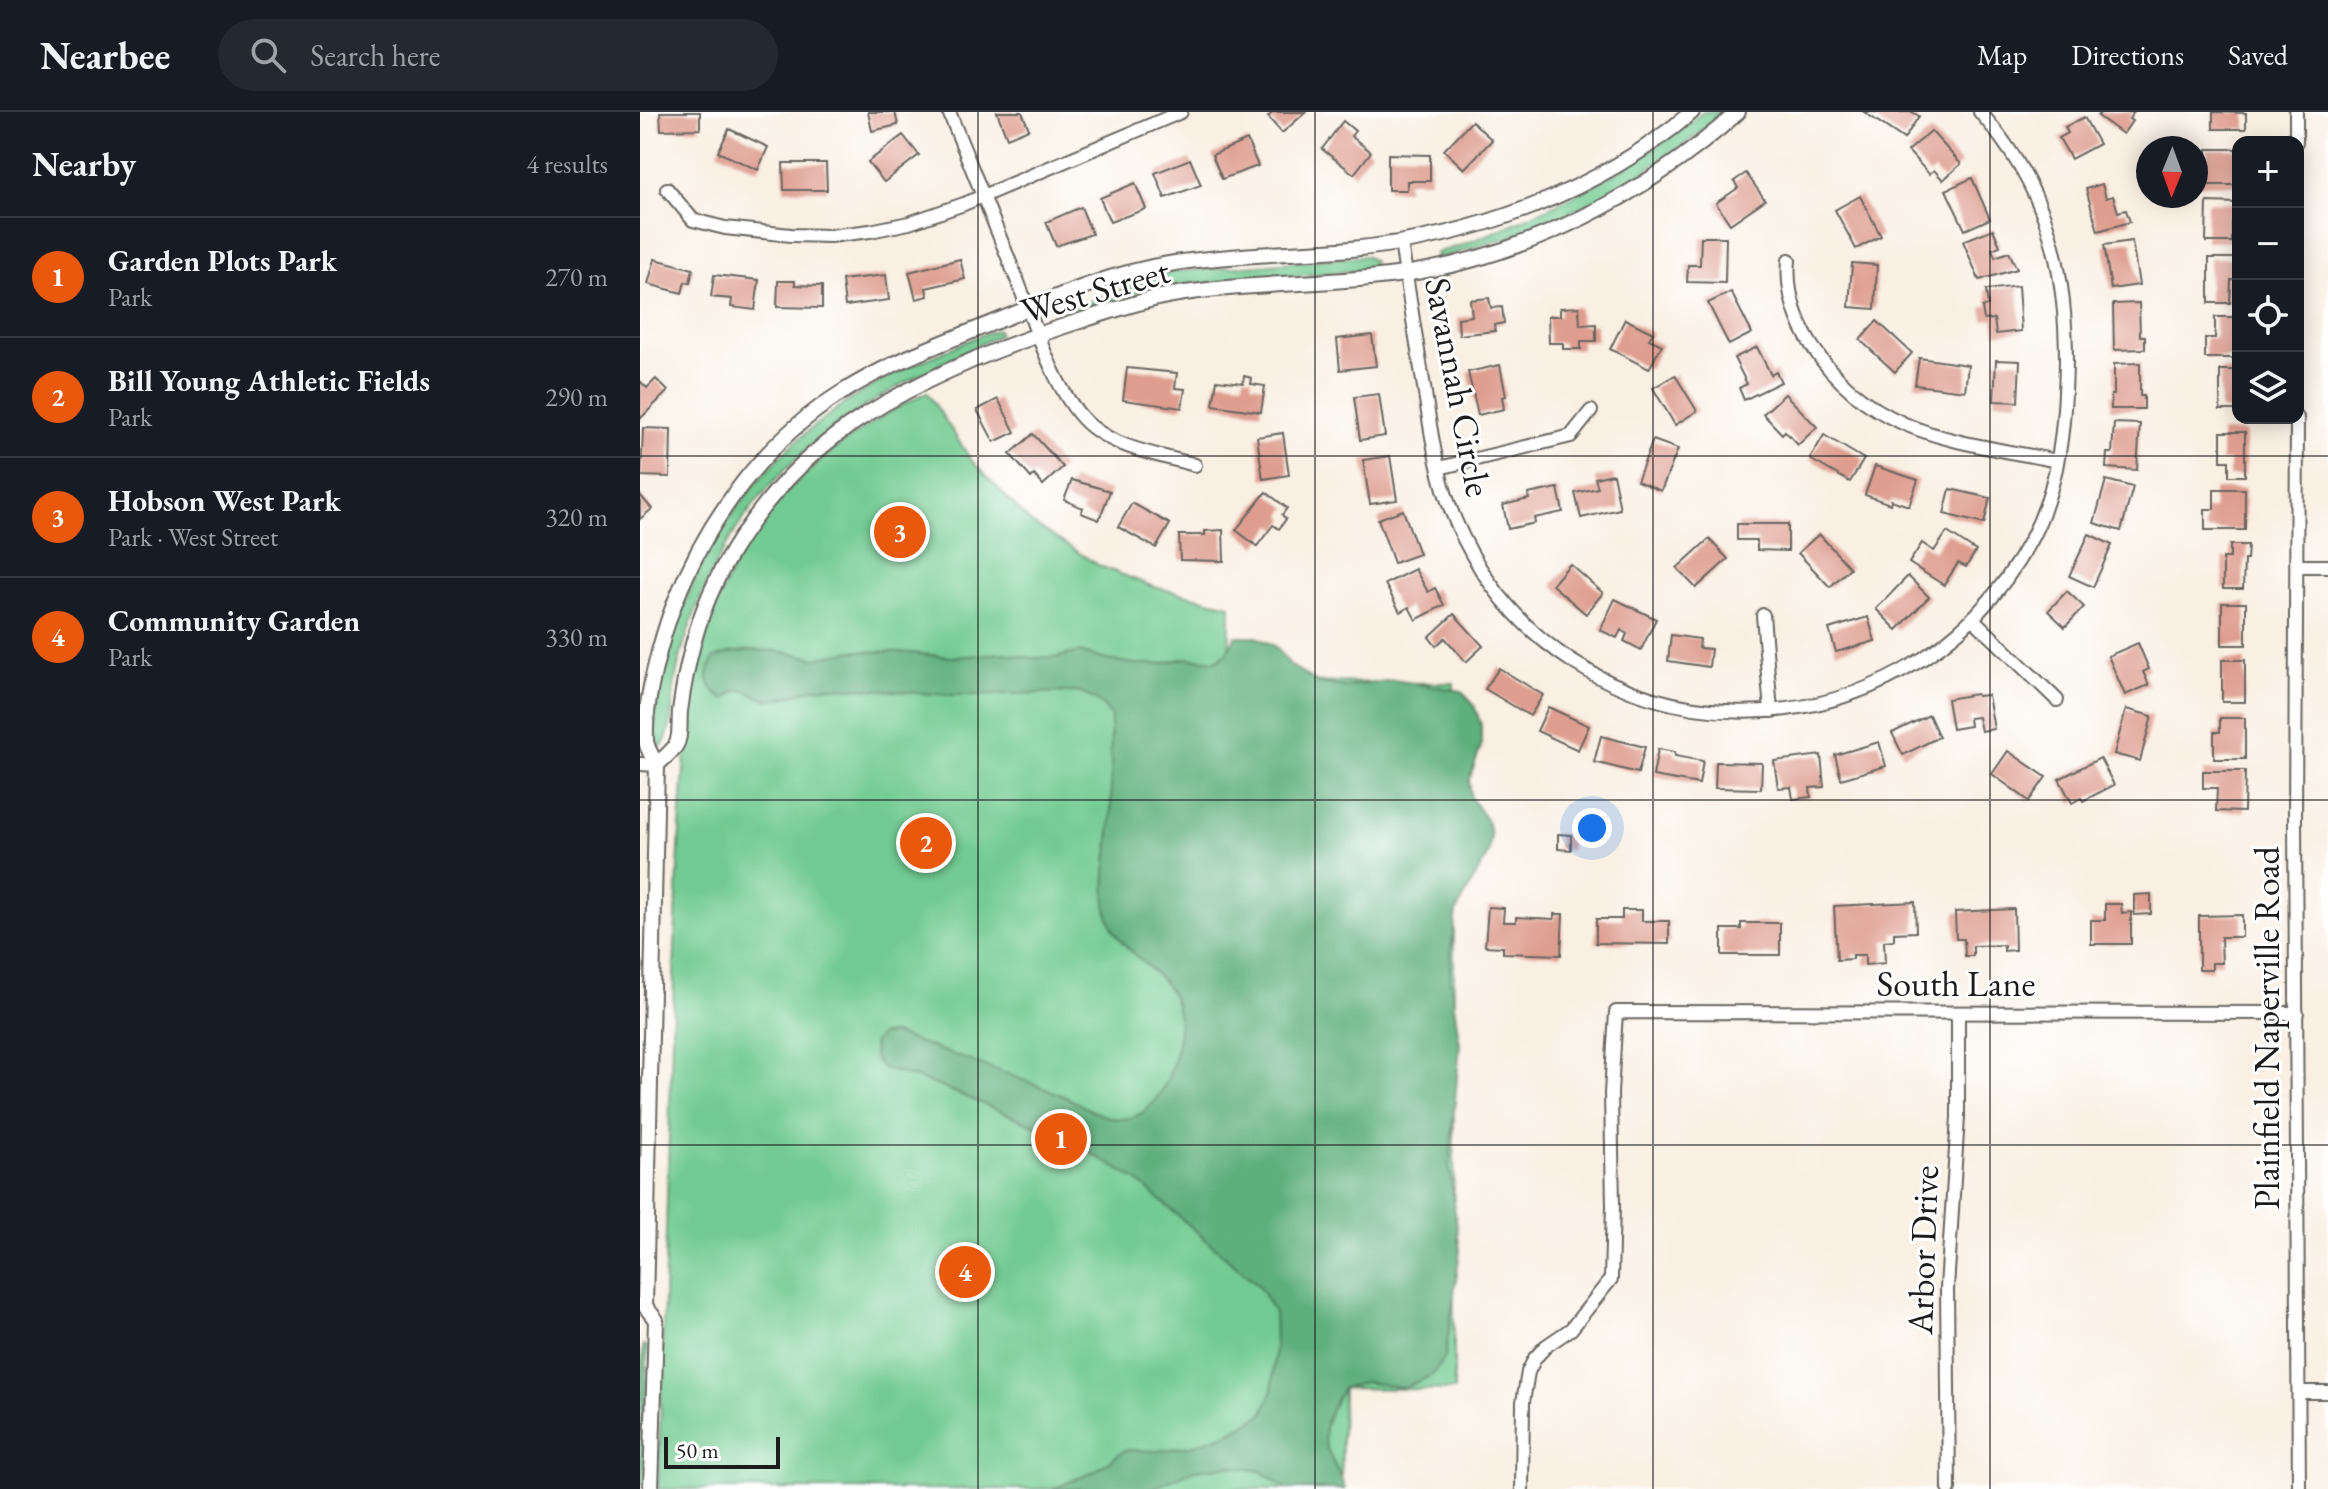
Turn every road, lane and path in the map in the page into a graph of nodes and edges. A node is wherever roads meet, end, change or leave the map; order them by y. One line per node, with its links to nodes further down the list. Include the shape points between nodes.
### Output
1 (949, 112): 9 (street)
2 (1181, 112): 9 (street)
3 (1692, 112): 10 (street, West Street, via 1618,165 1515,213)
4 (1738, 112): 12 (street, West Street, via 1669,167 1593,212 1490,254)
5 (2296, 112): 7 (street)
6 (1985, 114): 17 (street, Savannah Circle, via 2034,190 2061,272 2065,416)
7 (2296, 136)
8 (667, 189): 9 (street, via 693,220 725,228 830,236 909,223)
9 (982, 195): 13 (street)
10 (1401, 242): 12 (street, Savannah Circle); 13 (street, West Street, via 1171,264)
11 (1789, 260): 17 (street, via 1793,308 1808,339 1846,389 1912,428)
12 (1406, 274): 14 (street, West Street, via 1171,295); 19 (street, Savannah Circle)
13 (1027, 307): 14 (street); 27 (street, West Street, via 916,353 839,394 788,434 741,486 697,553 662,639 645,743)
14 (1039, 335): 18 (street, via 1068,398 1092,427 1131,447); 27 (street, West Street, via 917,386 870,412 820,447 782,485 719,577 694,640 677,744)
15 (1591, 411): 19 (street, via 1571,436)
16 (2297, 424): 20 (street, Plainfield Naperville Road)
17 (2057, 461): 23 (street, Savannah Circle, via 2031,540)
18 (1195, 465)
19 (1439, 468): 25 (street, Savannah Circle, via 1457,524 1483,572 1516,613 1566,656 1626,689 1666,702 1722,712)
20 (2297, 566): 21 (street); 29 (street, Plainfield Naperville Road)
21 (2328, 566)
22 (1763, 615): 25 (street)
23 (1973, 619): 24 (street); 25 (street, Savannah Circle, via 1933,653 1886,681 1829,702)
24 (2057, 700)
25 (1771, 711)
26 (640, 764): 27 (street)
27 (657, 765): 30 (street, West Street)
28 (1958, 1013): 29 (street, South Lane); 35 (street, South Lane, via 1616,1012 1611,1279 1571,1329 1535,1358 1528,1372); 36 (street, Arbor Drive, via 1958,1117 1947,1288)
29 (2297, 1013): 32 (street, Plainfield Naperville Road)
30 (644, 1139): 31 (street, West Street)
31 (643, 1309): 34 (street, West Street, via 656,1320)
32 (2299, 1392): 33 (street); 37 (street, Plainfield Naperville Road)
33 (2328, 1392)
34 (651, 1489)
35 (1522, 1489)
36 (1949, 1489)
37 (2299, 1489)

